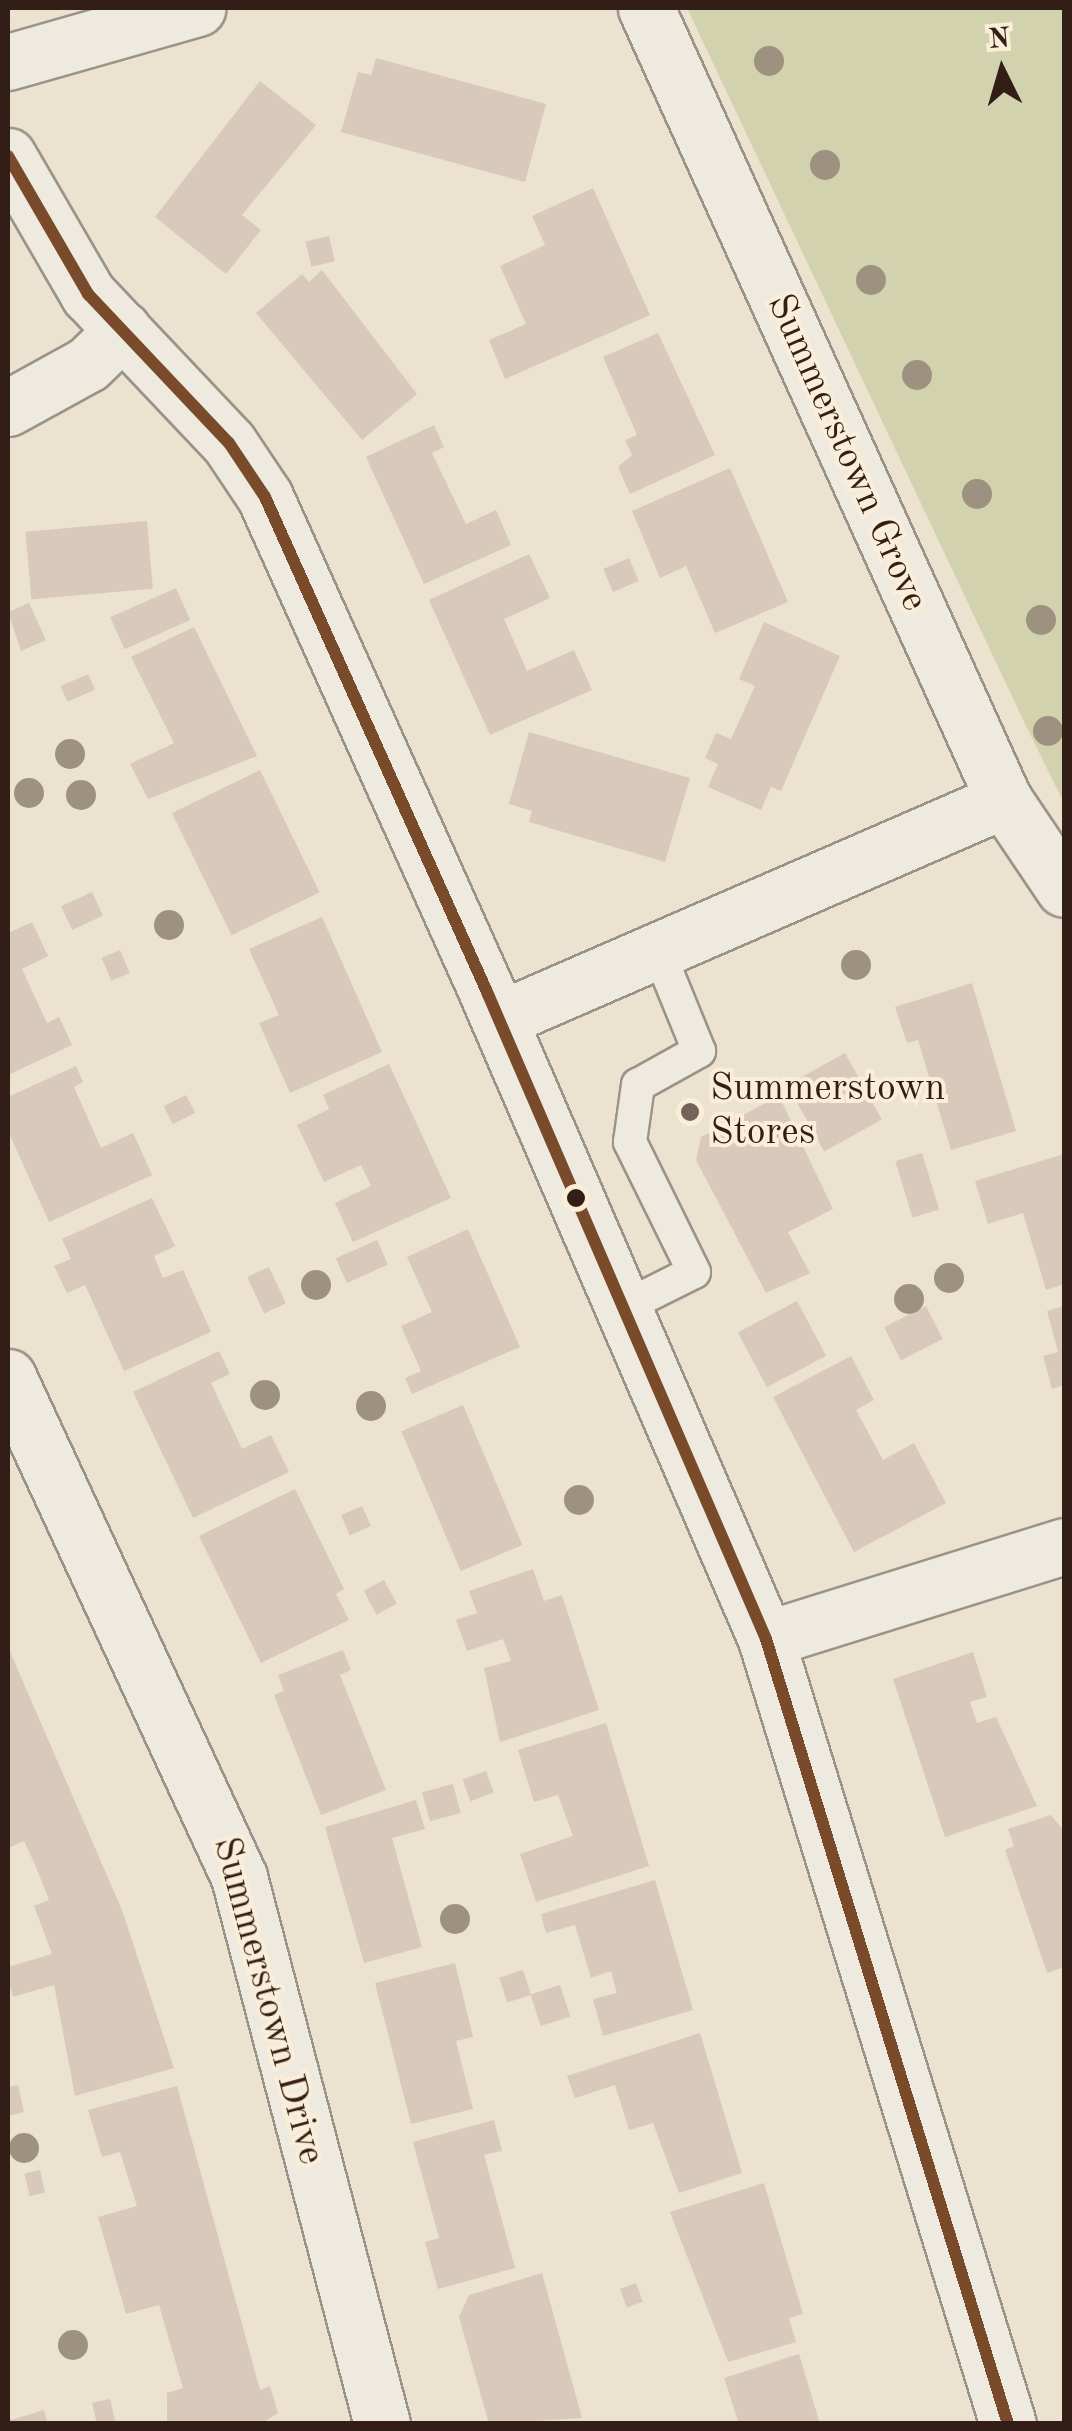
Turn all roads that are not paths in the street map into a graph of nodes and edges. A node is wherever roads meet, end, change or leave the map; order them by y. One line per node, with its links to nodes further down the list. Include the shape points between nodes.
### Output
1 (197, 8): 3 (street)
2 (646, 8): 7 (street, Summerstown Grove)
3 (8, 62)
4 (8, 156): 5 (street, via 69,267)
5 (123, 330): 6 (street, via 88,364); 10 (street, via 228,443 265,497)
6 (8, 408)
7 (1004, 800): 8 (street, Summerstown Grove); 9 (street)
8 (1064, 890)
9 (660, 954): 10 (street); 11 (lane, via 699,1050 638,1086 630,1142 694,1272)
10 (500, 1019): 11 (street)
11 (624, 1307): 14 (street)
12 (8, 1377): 15 (street, Summerstown Drive, via 222,1829)
13 (1064, 1546): 14 (street)
14 (766, 1639): 16 (street)
15 (382, 2424)
16 (1008, 2424)

